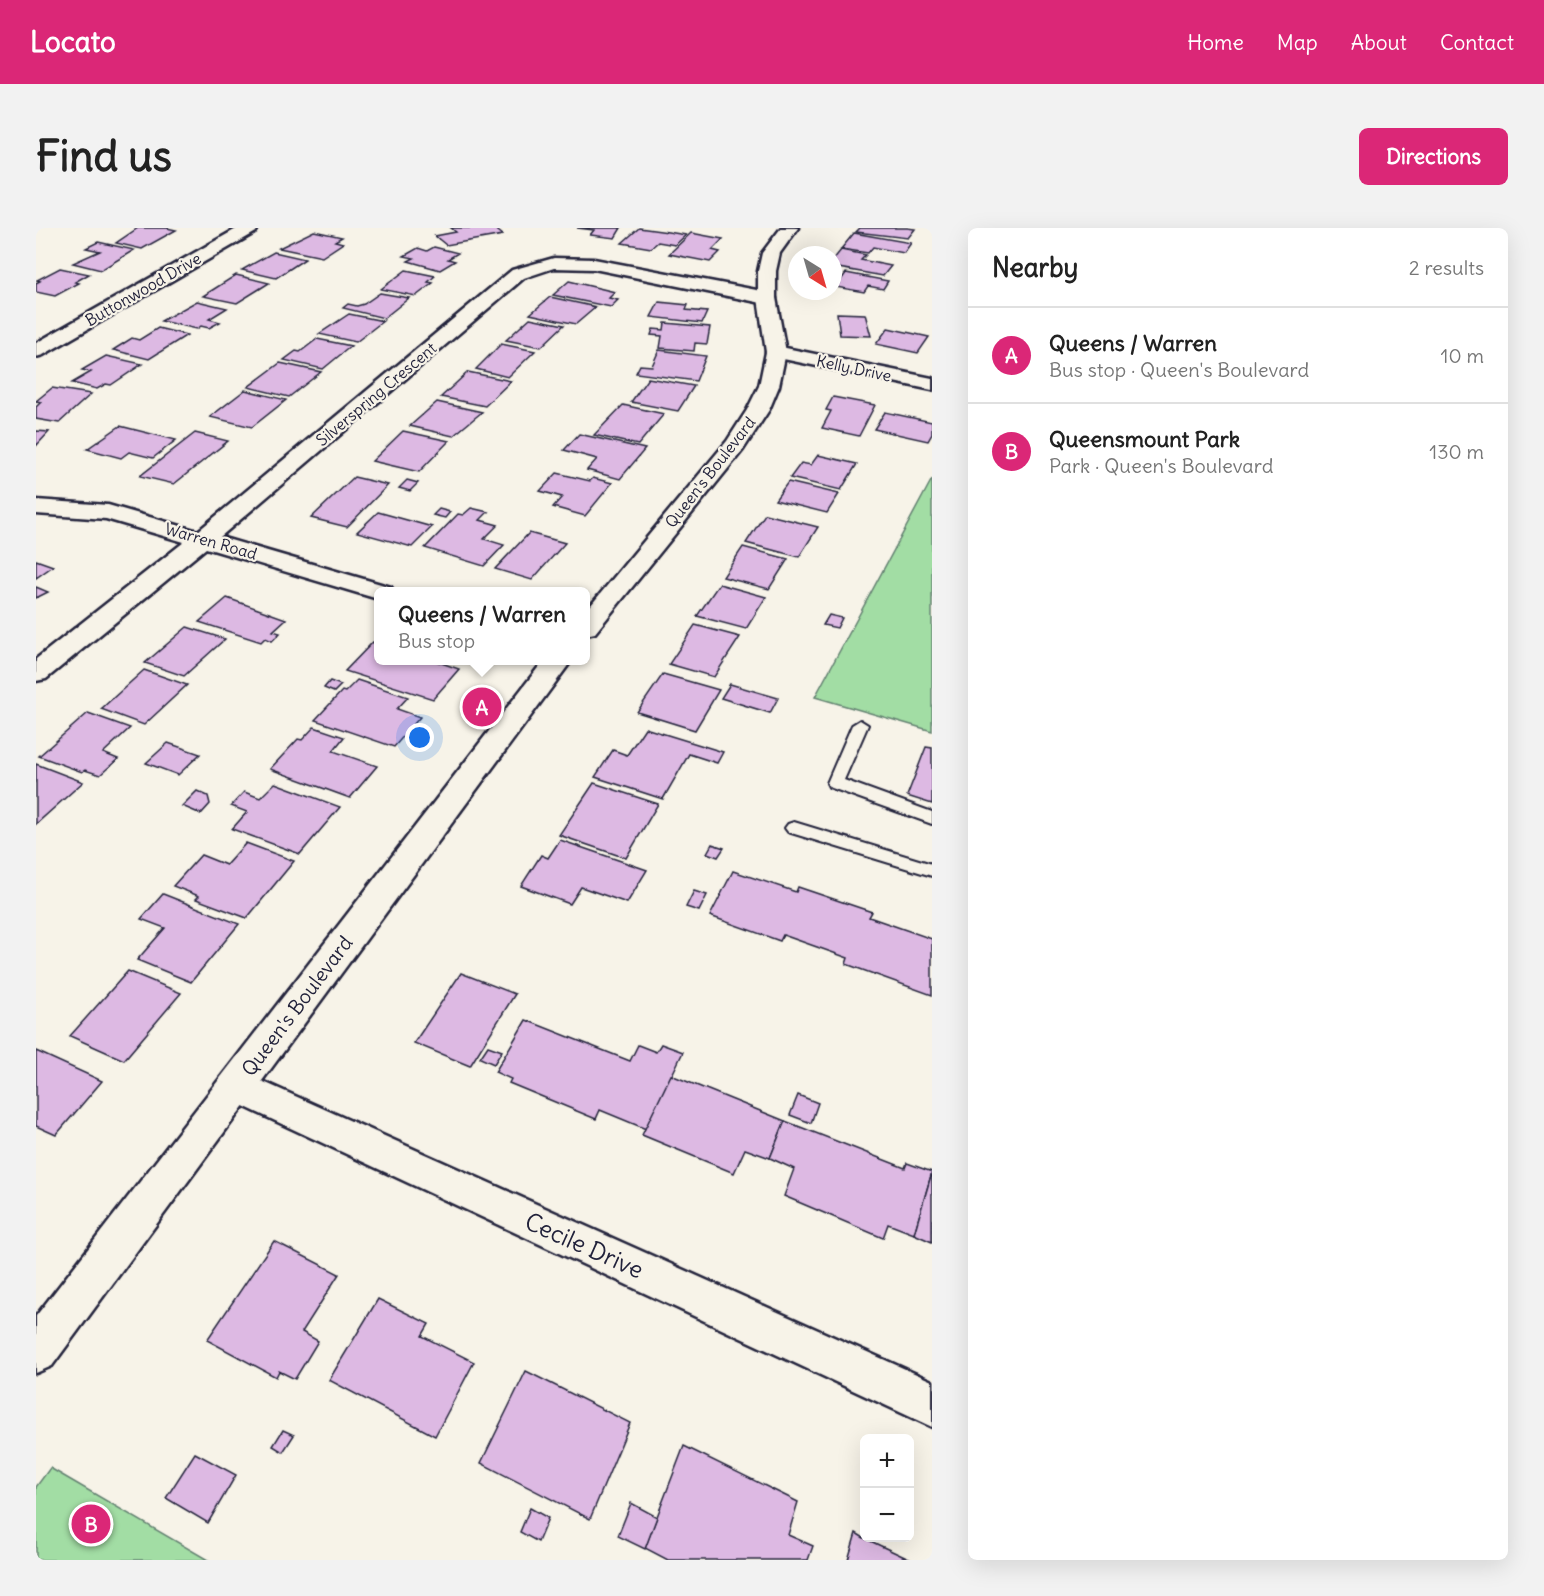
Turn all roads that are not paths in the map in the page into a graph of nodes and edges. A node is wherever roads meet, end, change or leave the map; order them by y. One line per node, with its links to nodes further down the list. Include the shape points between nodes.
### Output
1 (250, 228): 4 (street, Buttonwood Drive)
2 (790, 228): 3 (street, Queen's Boulevard, via 771,253)
3 (766, 298): 5 (street, Queen's Boulevard); 8 (street, Silverspring Crescent, via 594,264 554,263 518,274)
4 (36, 351)
5 (776, 352): 6 (street, Kelly Drive); 10 (street, Queen's Boulevard, via 769,386 735,445)
6 (932, 384)
7 (36, 507): 8 (street, Warren Road, via 108,512)
8 (201, 537): 9 (street, Warren Road); 12 (street, Silverspring Crescent)
9 (374, 589)
10 (590, 621)
11 (555, 665): 17 (street, Queen's Boulevard)
12 (36, 673)
13 (860, 725): 14 (lane, via 835,783)
14 (932, 818)
15 (794, 828): 16 (lane)
16 (932, 870)
17 (237, 1086): 18 (street, Queen's Boulevard); 19 (street, Cecile Drive)
18 (36, 1351)
19 (932, 1404)

